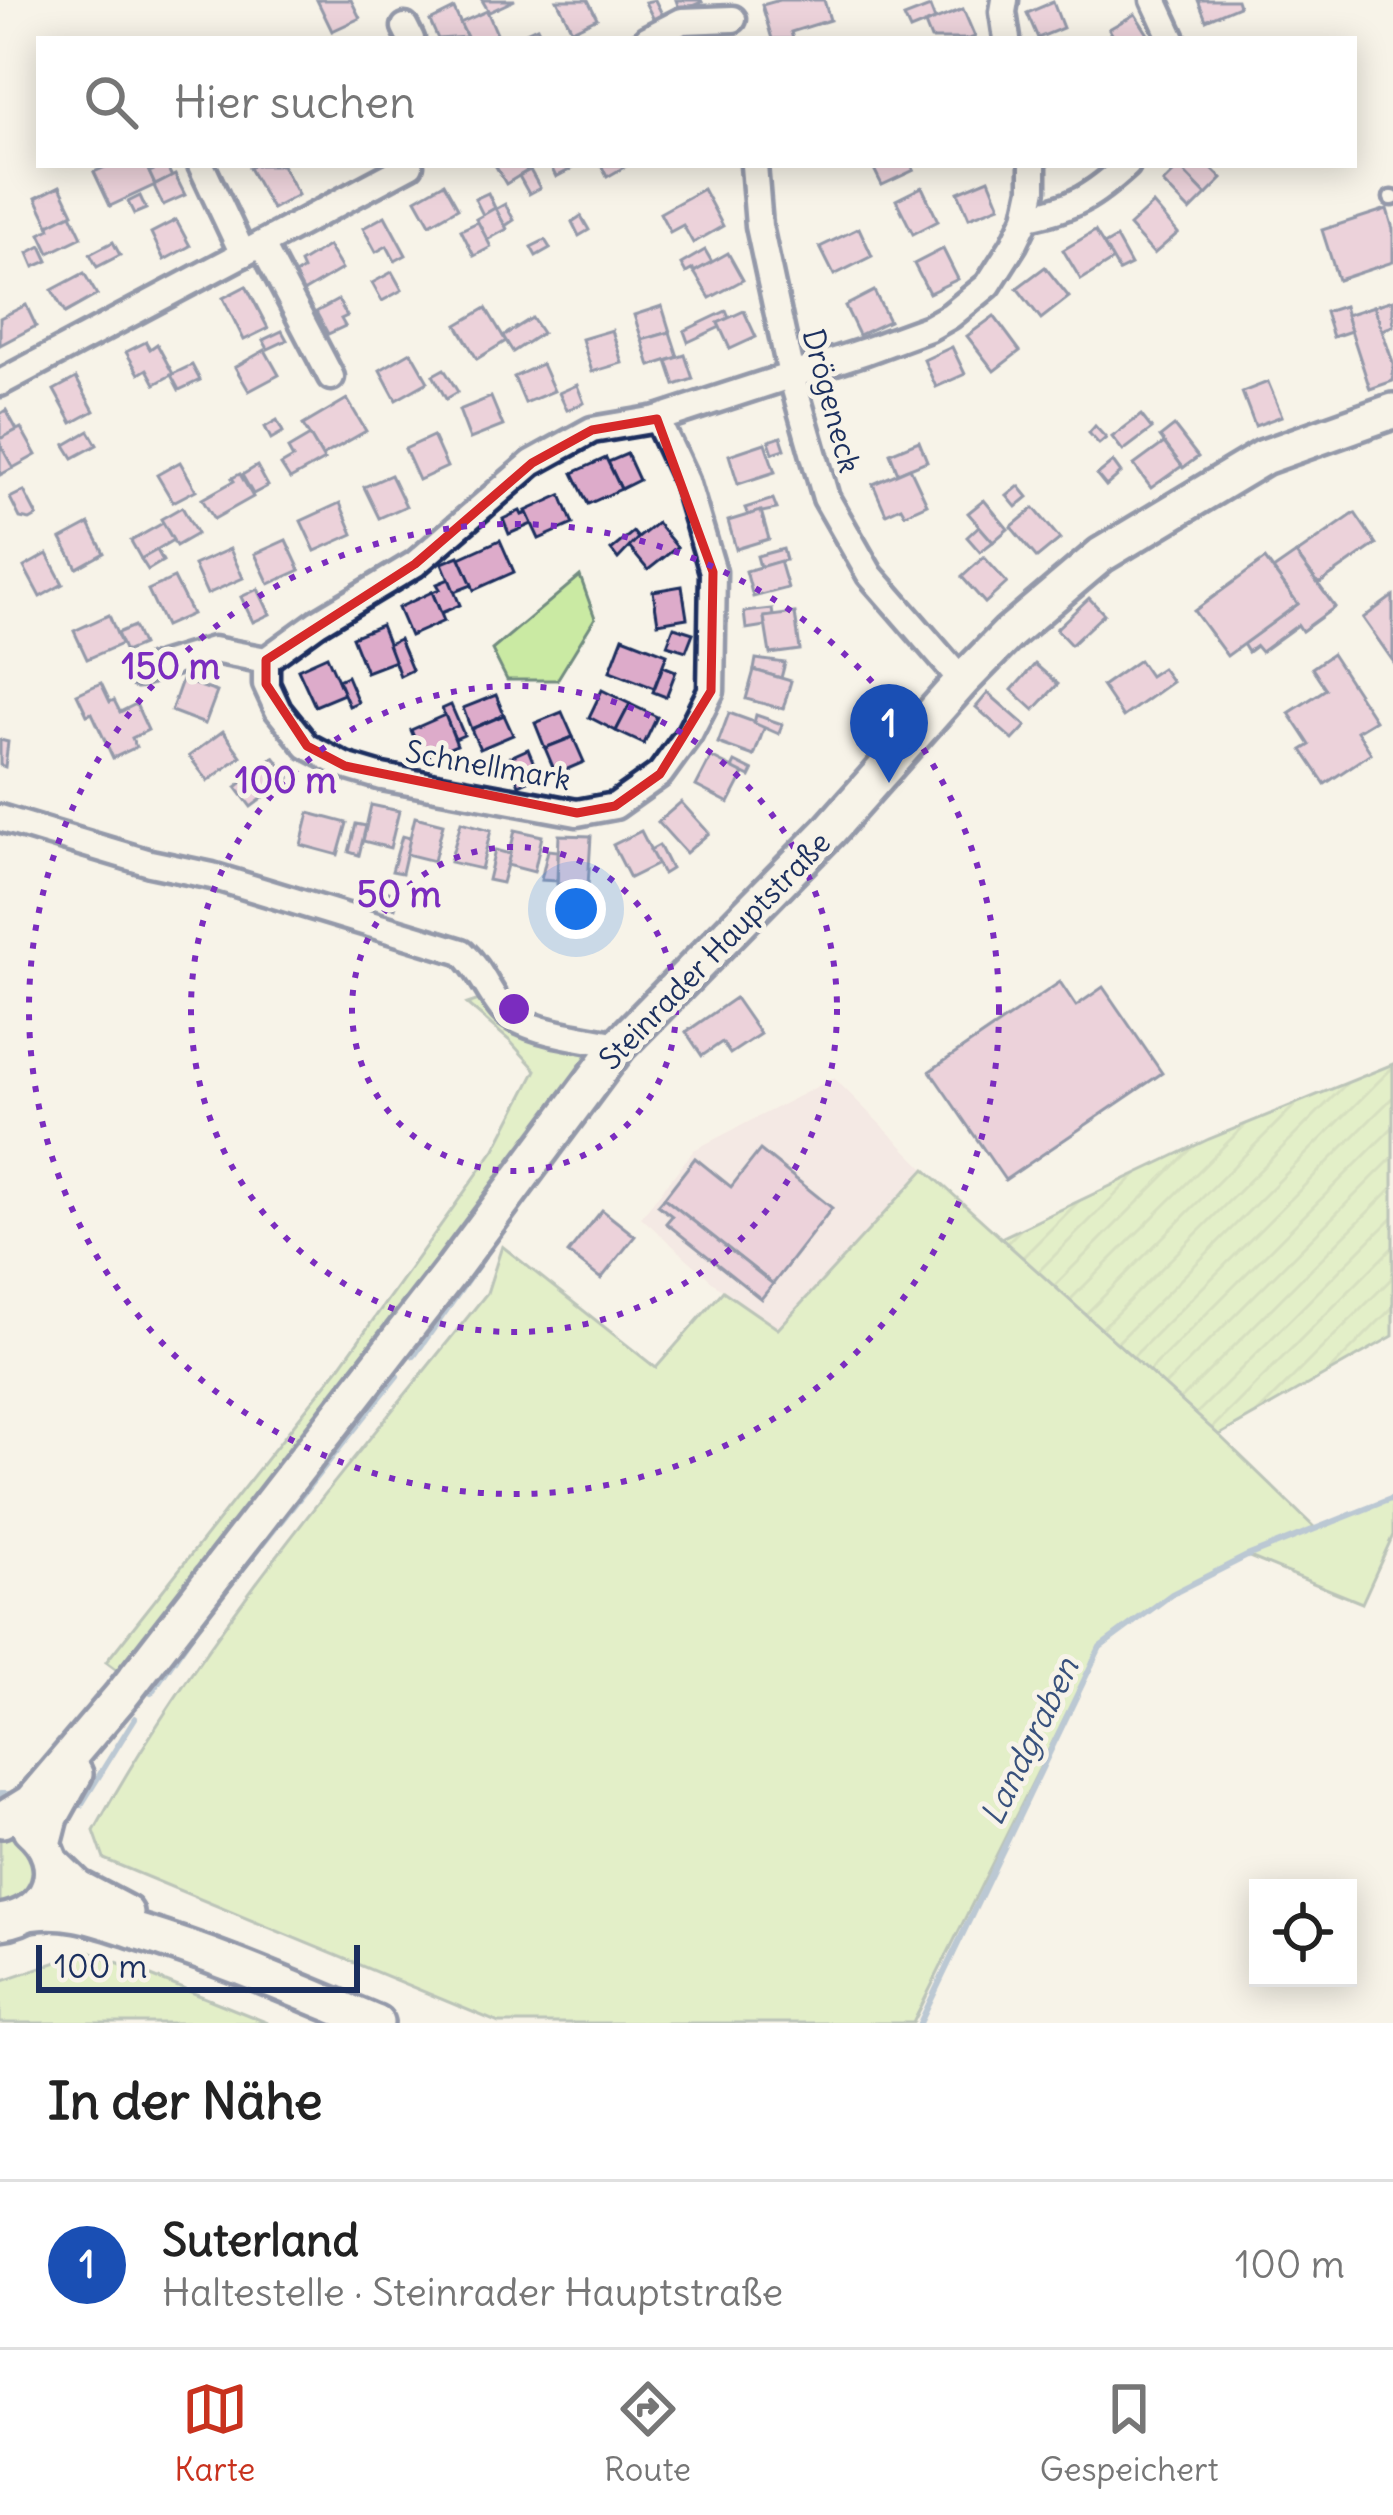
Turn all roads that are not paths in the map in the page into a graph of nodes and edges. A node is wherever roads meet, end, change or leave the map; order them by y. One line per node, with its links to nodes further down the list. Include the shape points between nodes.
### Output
1 (1005, 0): 5 (street)
2 (1154, 0): 6 (street)
3 (736, 20): 4 (street, via 682,21)
4 (653, 36)
5 (1007, 36)
6 (1171, 36)
7 (203, 168): 13 (street)
8 (404, 168): 13 (street)
9 (754, 168): 14 (street, Drögeneck)
10 (1033, 168): 12 (street)
11 (1123, 168): 12 (street, via 1083,201)
12 (1028, 217): 14 (street, via 997,275 950,316)
13 (252, 250): 15 (street); 16 (street)
14 (791, 375): 18 (street); 21 (street, Drögeneck, via 826,498 870,575)
15 (331, 377)
16 (0, 383)
17 (1393, 411): 21 (main road, Steinrader Hauptstraße, via 1264,457 1101,555)
18 (657, 419): 19 (street, via 592,430 532,463 415,565); 19 (street, Schnellmark, via 686,481 712,572 711,692 660,774 615,806 577,813 345,766 308,746 278,710)
19 (266, 660): 20 (street, via 213,650)
20 (138, 674)
21 (962, 681): 23 (main road, Steinrader Hauptstraße, via 829,831)
22 (0, 818): 23 (street, via 462,952 512,1018)
23 (619, 1045): 24 (main road, Steinrader Hauptstraße)
24 (122, 1695): 25 (main road, Steinrader Hauptstraße, via 32,1802); 26 (main road, Steinrader Hauptstraße, via 51,1817)
25 (1, 1820): 26 (main road, via 26,1827)
26 (48, 1853): 27 (main road, Steinrader Hauptstraße, via 47,1892); 28 (main road, via 77,1887)
27 (14, 1918): 28 (main road, via 72,1912)
28 (186, 1946): 29 (main road)
29 (376, 2023)

